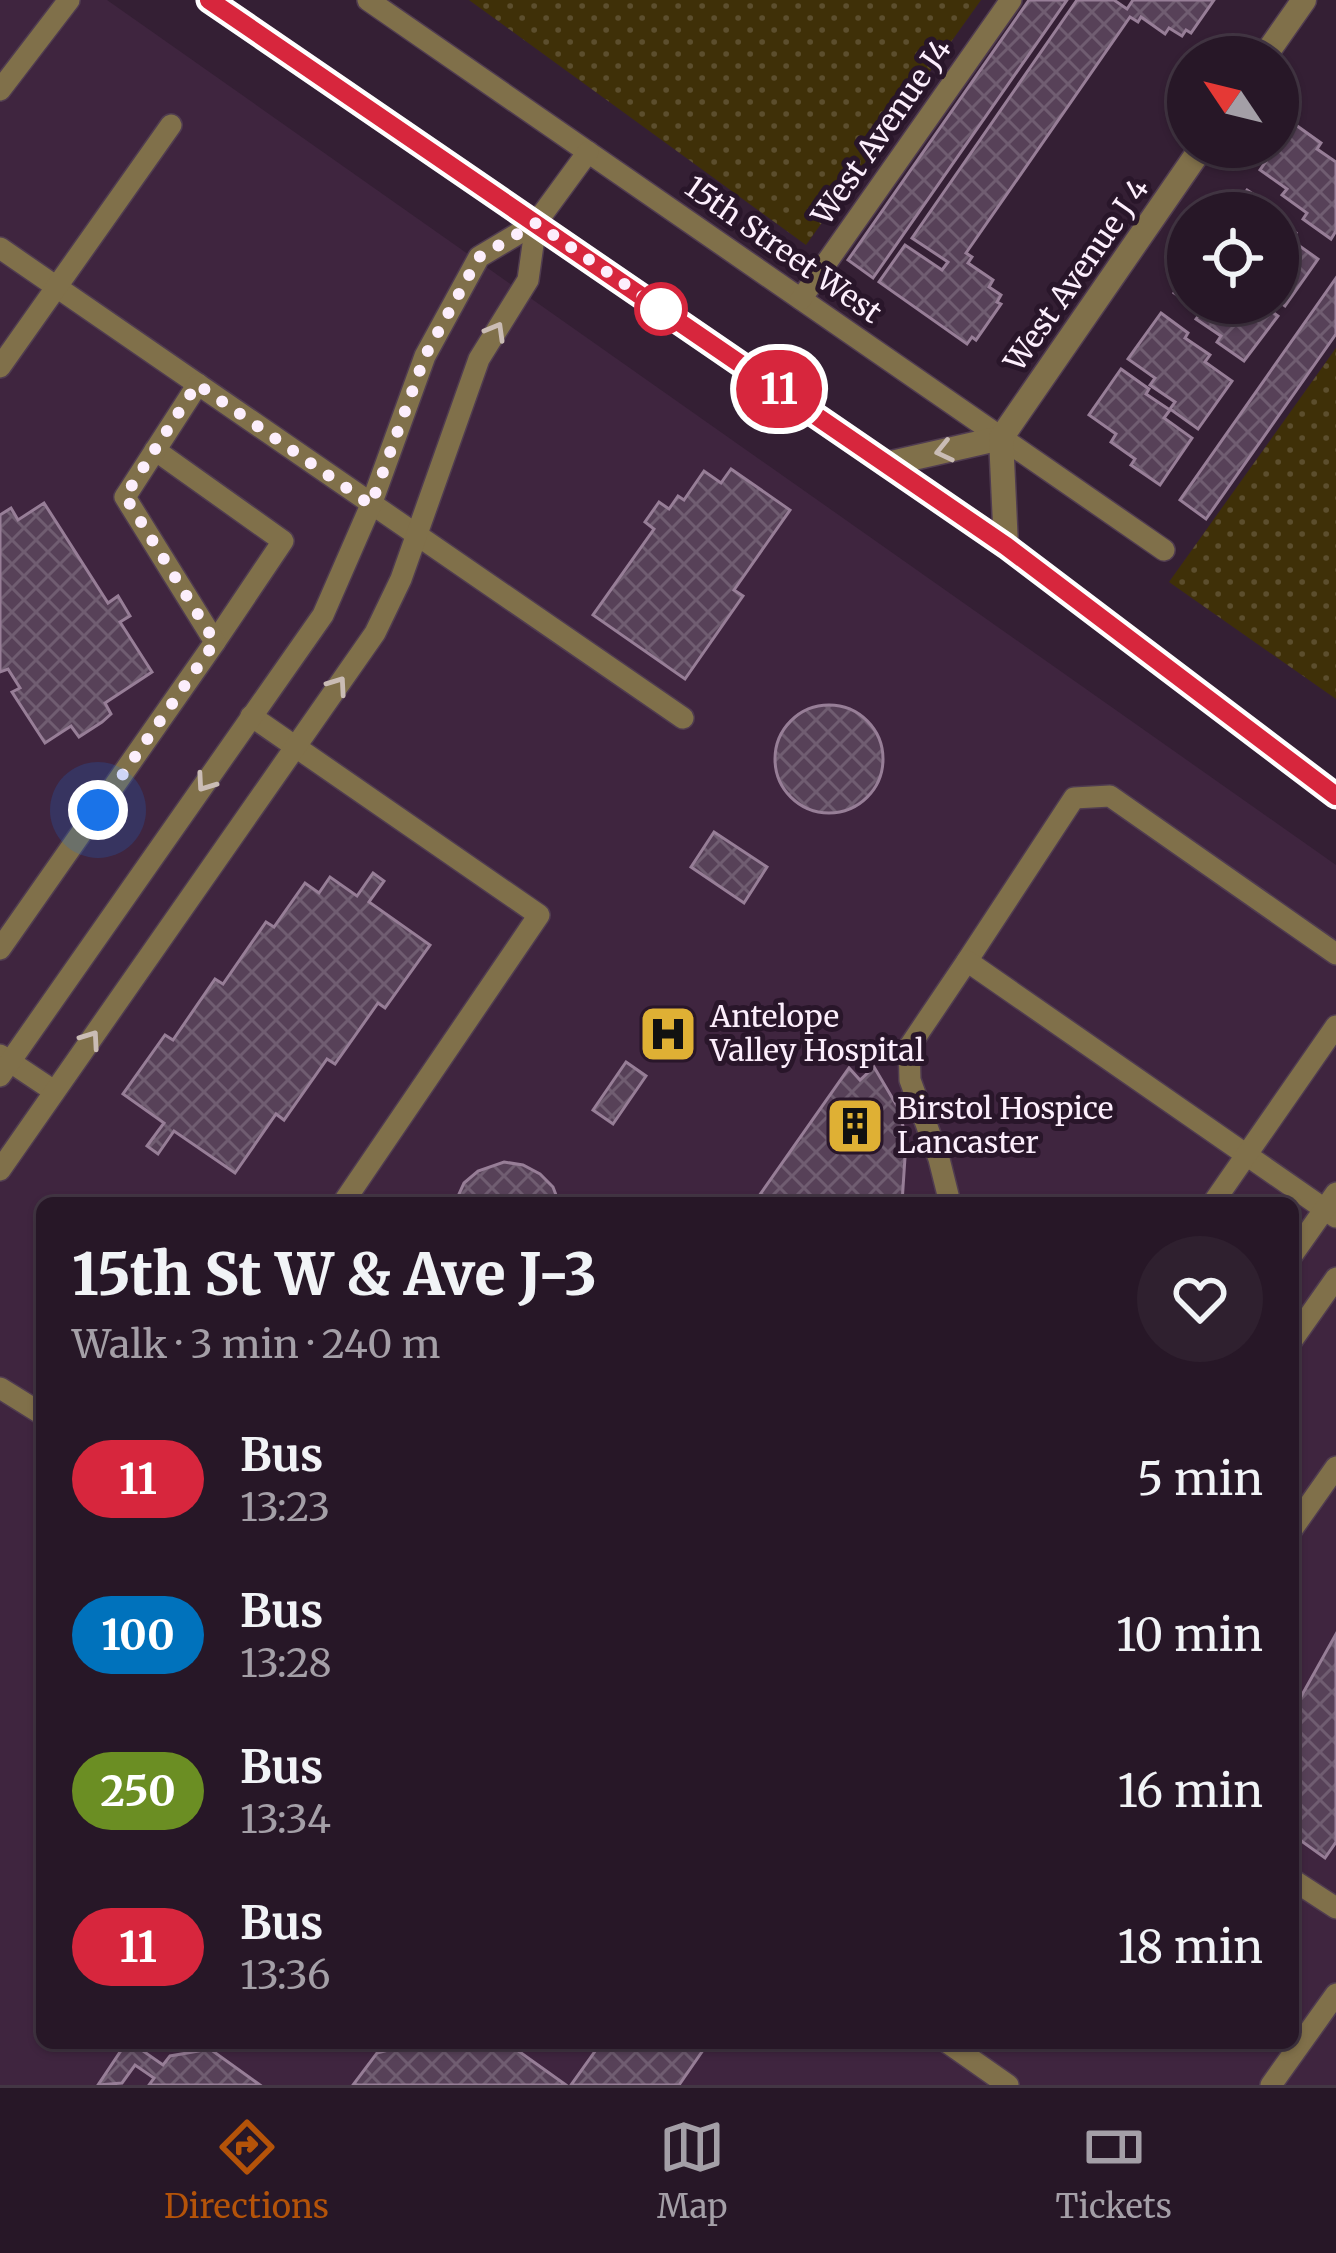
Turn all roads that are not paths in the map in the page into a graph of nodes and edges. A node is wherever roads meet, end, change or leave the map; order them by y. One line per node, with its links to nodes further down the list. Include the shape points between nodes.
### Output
1 (69, 0): 7 (lane)
2 (209, 0): 11 (street)
3 (368, 0): 9 (lane, 15th Street West)
4 (1011, 0): 14 (lane, West Avenue J4)
5 (1304, 0): 6 (street)
6 (1279, 36)
7 (0, 90)
8 (171, 125): 13 (lane)
9 (588, 152): 11 (lane); 14 (lane, 15th Street West)
10 (1187, 168): 17 (street, West Avenue J 4)
11 (536, 223): 19 (street); 20 (lane, via 479,257 425,356); 21 (lane, one-way to 11, via 479,359 529,280)
12 (0, 248): 13 (lane)
13 (55, 286): 15 (lane); 16 (lane)
14 (801, 299): 17 (lane, 15th Street West)
15 (0, 367)
16 (197, 384): 18 (lane); 20 (lane)
17 (1001, 438): 19 (street, one-way to 19); 22 (street); 23 (lane, 15th Street West)
18 (155, 450): 24 (lane, via 125,496); 24 (lane, via 283,541)
19 (887, 464): 22 (street)
20 (371, 505): 21 (lane); 25 (lane, via 322,615)
21 (415, 536): 26 (lane); 27 (lane, one-way to 21, via 374,633)
22 (1006, 546): 28 (street)
23 (1164, 550)
24 (215, 642): 29 (lane)
25 (251, 716): 27 (lane); 33 (lane, one-way to 33)
26 (683, 718)
27 (295, 746): 34 (lane, one-way to 27); 37 (lane, via 539,915)
28 (1336, 796)
29 (0, 949)
30 (1336, 954): 31 (lane, via 1110,796 1089,794 1075,798)
31 (967, 961): 35 (lane); 38 (lane, via 909,1047 910,1080)
32 (1336, 1026): 35 (lane)
33 (3, 1064): 34 (lane)
34 (54, 1091): 36 (lane)
35 (1246, 1156): 39 (lane); 40 (lane)
36 (0, 1170)
37 (347, 1197)
38 (948, 1197)
39 (1217, 1197)
40 (1332, 1206): 41 (lane)
41 (1299, 1247)
42 (1336, 1278): 43 (lane)
43 (1299, 1330)
44 (0, 1388): 45 (lane)
45 (36, 1410)
46 (1336, 1467): 47 (lane)
47 (1299, 1519)
48 (1299, 1884): 49 (lane)
49 (1336, 1908)
50 (1336, 1994): 51 (lane)
51 (1299, 2046)
52 (956, 2049): 54 (lane)
53 (1297, 2049): 55 (lane)
54 (1007, 2085)
55 (1271, 2085)

